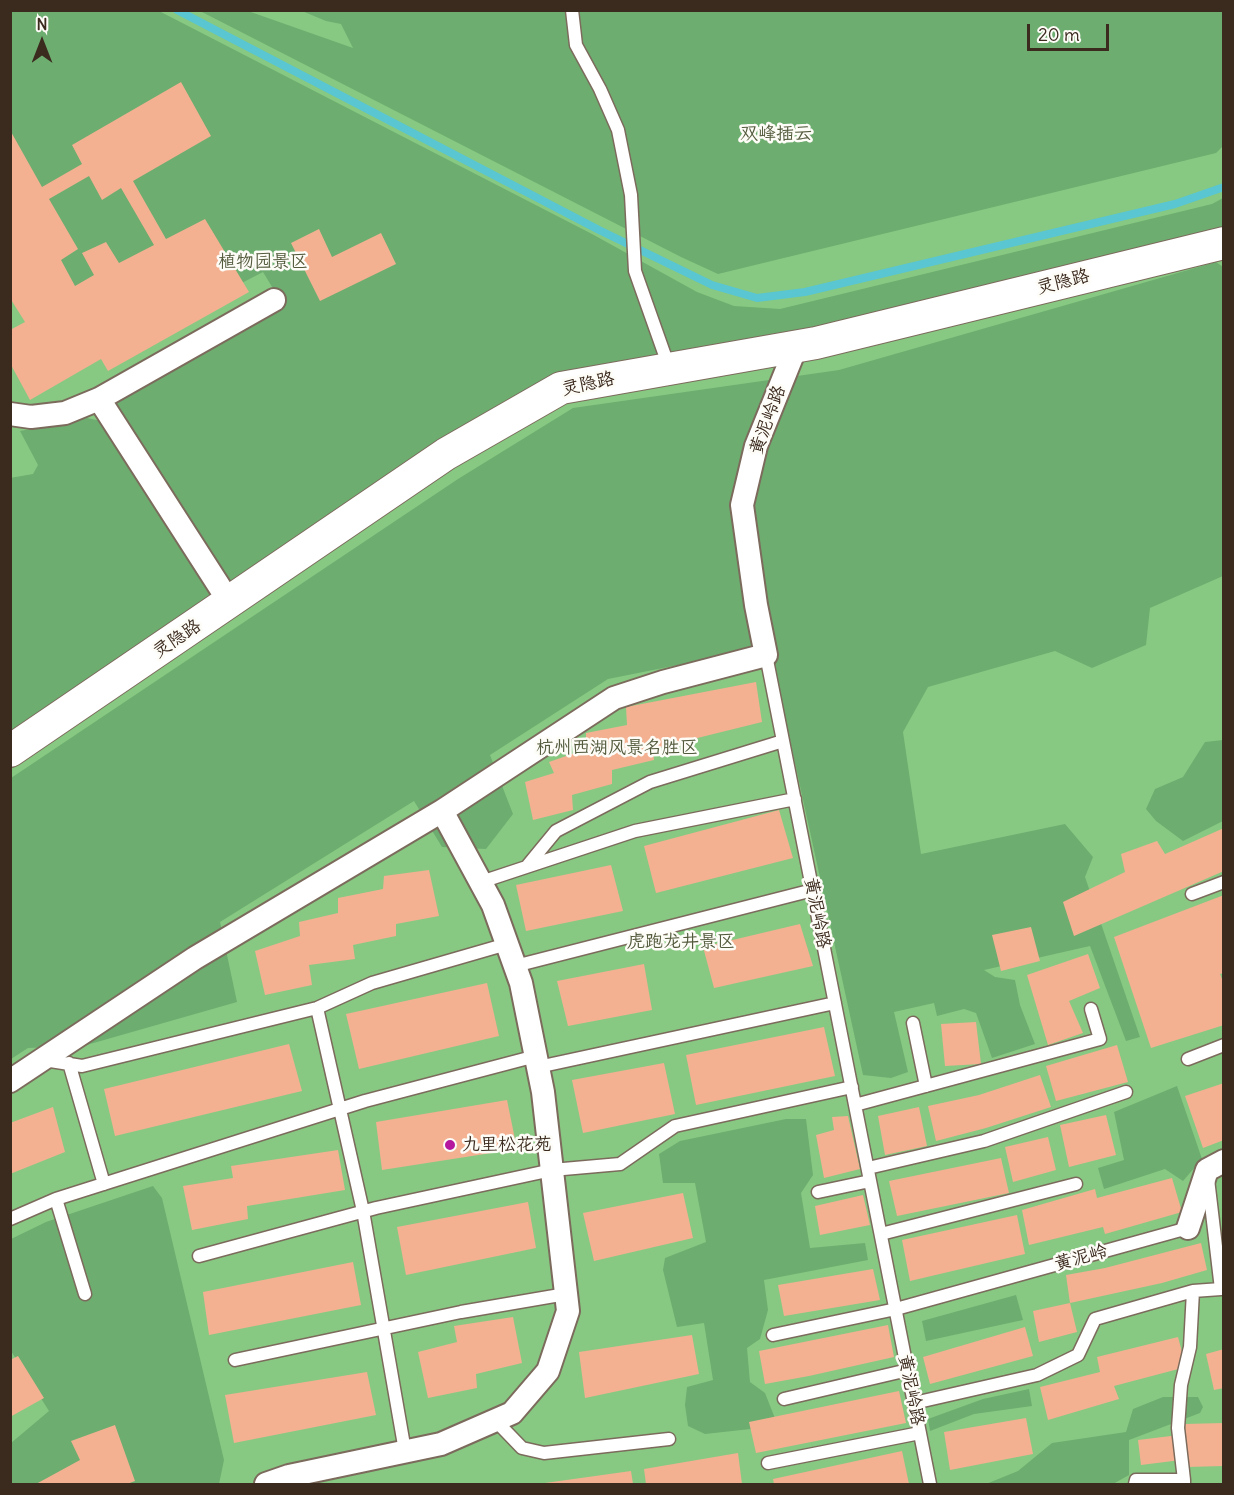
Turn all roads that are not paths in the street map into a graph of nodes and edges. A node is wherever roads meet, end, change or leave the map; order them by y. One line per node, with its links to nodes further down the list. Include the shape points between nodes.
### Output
1 (572, 10): 5 (lane, via 576,45 618,130 631,195 635,267)
2 (1224, 243): 4 (main road, 灵隐路)
3 (274, 300): 6 (street)
4 (796, 347): 5 (main road, 灵隐路); 9 (street, 黄泥岭路, via 756,446 742,505)
5 (670, 369): 8 (main road, 灵隐路, via 561,388 446,454)
6 (99, 399): 7 (street, via 65,413 31,417); 8 (street)
7 (10, 414)
8 (230, 603): 11 (main road, 灵隐路)
9 (766, 655): 10 (lane, 黄泥岭路); 13 (street, via 614,698)
10 (783, 741): 12 (lane, 黄泥岭路); 14 (lane, via 650,782 556,831)
11 (10, 752)
12 (795, 799): 14 (lane, via 635,831); 17 (lane, 黄泥岭路)
13 (442, 811): 15 (street); 27 (street, via 195,958)
14 (528, 866): 15 (lane)
15 (481, 882): 19 (street)
16 (1224, 882): 18 (lane)
17 (813, 890): 20 (lane); 21 (lane, 黄泥岭路)
18 (1192, 894)
19 (507, 944): 20 (street); 22 (lane, via 372,983)
20 (515, 966): 28 (street)
21 (835, 1003): 28 (lane); 32 (lane, 黄泥岭路)
22 (317, 1008): 29 (lane, via 82,1066); 35 (lane)
23 (1091, 1009): 31 (lane, via 1100,1039)
24 (913, 1023): 31 (lane)
25 (1224, 1045): 26 (lane)
26 (1188, 1059)
27 (42, 1060): 29 (lane); 30 (street)
28 (537, 1061): 35 (lane); 38 (street)
29 (69, 1063): 40 (lane)
30 (10, 1081)
31 (926, 1086): 34 (lane)
32 (852, 1087): 34 (lane, 黄泥岭路); 38 (lane, via 675,1125 620,1164)
33 (1126, 1092): 37 (lane, via 984,1140)
34 (855, 1105): 37 (lane, 黄泥岭路)
35 (341, 1108): 40 (lane); 44 (lane)
36 (1215, 1165): 46 (street, 黄泥岭); 49 (lane, via 1221,1289)
37 (868, 1168): 39 (lane, 黄泥岭路)
38 (552, 1170): 44 (lane); 51 (street)
39 (870, 1181): 42 (lane); 47 (lane, 黄泥岭路)
40 (104, 1184): 43 (lane)
41 (1076, 1184): 47 (lane)
42 (818, 1192)
43 (56, 1199): 45 (lane); 50 (lane)
44 (363, 1211): 48 (lane); 53 (lane)
45 (10, 1219)
46 (1188, 1228): 52 (lane, 黄泥岭)
47 (881, 1234): 52 (lane, 黄泥岭路)
48 (199, 1256)
49 (1193, 1291): 58 (lane, via 1095,1319 1078,1355 1036,1375); 64 (lane, via 1190,1347 1180,1385)
50 (85, 1294)
51 (566, 1294): 53 (lane); 59 (street, via 568,1311 548,1371 512,1413)
52 (896, 1309): 54 (lane, 黄泥岭); 56 (lane, 黄泥岭路)
53 (383, 1328): 55 (lane); 62 (lane)
54 (773, 1335)
55 (235, 1360)
56 (908, 1370): 57 (lane); 58 (lane, 黄泥岭路)
57 (784, 1400)
58 (914, 1403): 60 (lane, 黄泥岭路)
59 (495, 1420): 61 (lane, via 522,1448 544,1453); 62 (street, via 441,1444)
60 (920, 1433): 63 (lane); 66 (lane, 黄泥岭路)
61 (669, 1439)
62 (405, 1451): 65 (street, via 290,1476)
63 (768, 1463)
64 (1184, 1482): 67 (lane, via 1136,1480)
65 (266, 1485)
66 (930, 1485)
67 (1135, 1485)

